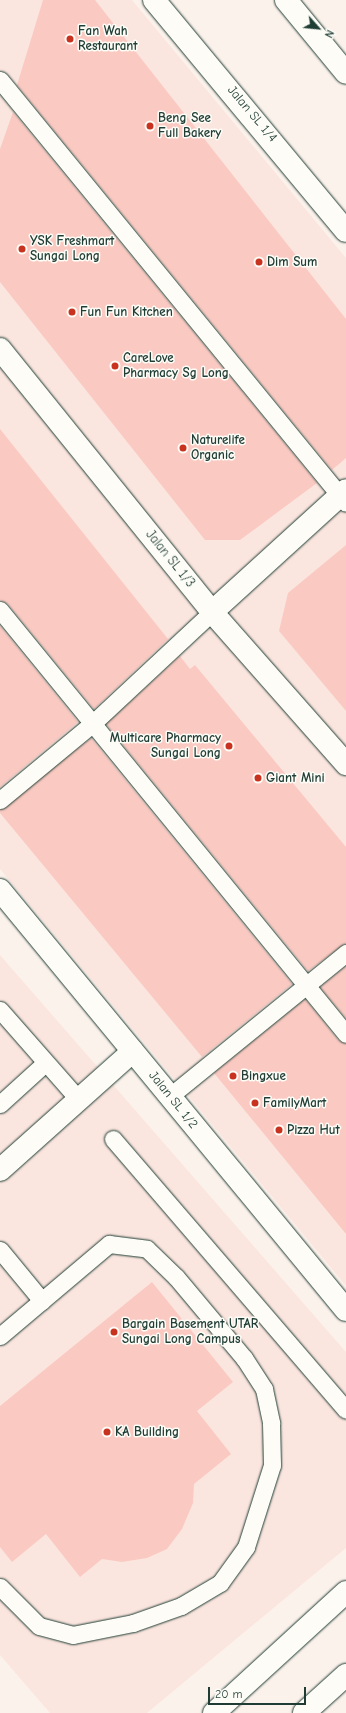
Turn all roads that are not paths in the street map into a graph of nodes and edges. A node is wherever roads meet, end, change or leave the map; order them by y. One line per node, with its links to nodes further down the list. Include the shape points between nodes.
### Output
1 (154, 0): 5 (street, Jalan SL 1/4)
2 (286, 0): 3 (street)
3 (346, 73)
4 (0, 80): 7 (lane)
5 (346, 231)
6 (0, 348): 9 (street, Jalan SL 1/3)
7 (344, 496): 9 (street)
8 (0, 610): 10 (lane)
9 (212, 612): 10 (lane); 11 (street, Jalan SL 1/3)
10 (93, 723): 12 (lane); 15 (lane)
11 (346, 764)
12 (0, 800)
13 (0, 890): 18 (street, Jalan SL 1/2)
14 (346, 953): 15 (lane)
15 (305, 983): 17 (lane); 20 (lane)
16 (0, 1010): 19 (lane)
17 (346, 1034)
18 (133, 1051): 20 (street, Jalan SL 1/2); 21 (street)
19 (45, 1063): 21 (lane); 22 (lane)
20 (170, 1096): 27 (street, Jalan SL 1/2)
21 (79, 1100): 24 (street)
22 (0, 1104)
23 (113, 1139): 29 (lane)
24 (0, 1170)
25 (0, 1250): 26 (lane)
26 (42, 1301): 28 (lane); 30 (lane, via 109,1244 147,1248 176,1277 240,1352 264,1389 271,1423 272,1465 246,1547 220,1583 181,1606 133,1623 73,1635 39,1626)
27 (346, 1310)
28 (0, 1336)
29 (346, 1410)
30 (0, 1587)
31 (346, 1592): 33 (street)
32 (346, 1675): 34 (street)
33 (214, 1713)
34 (304, 1713)

